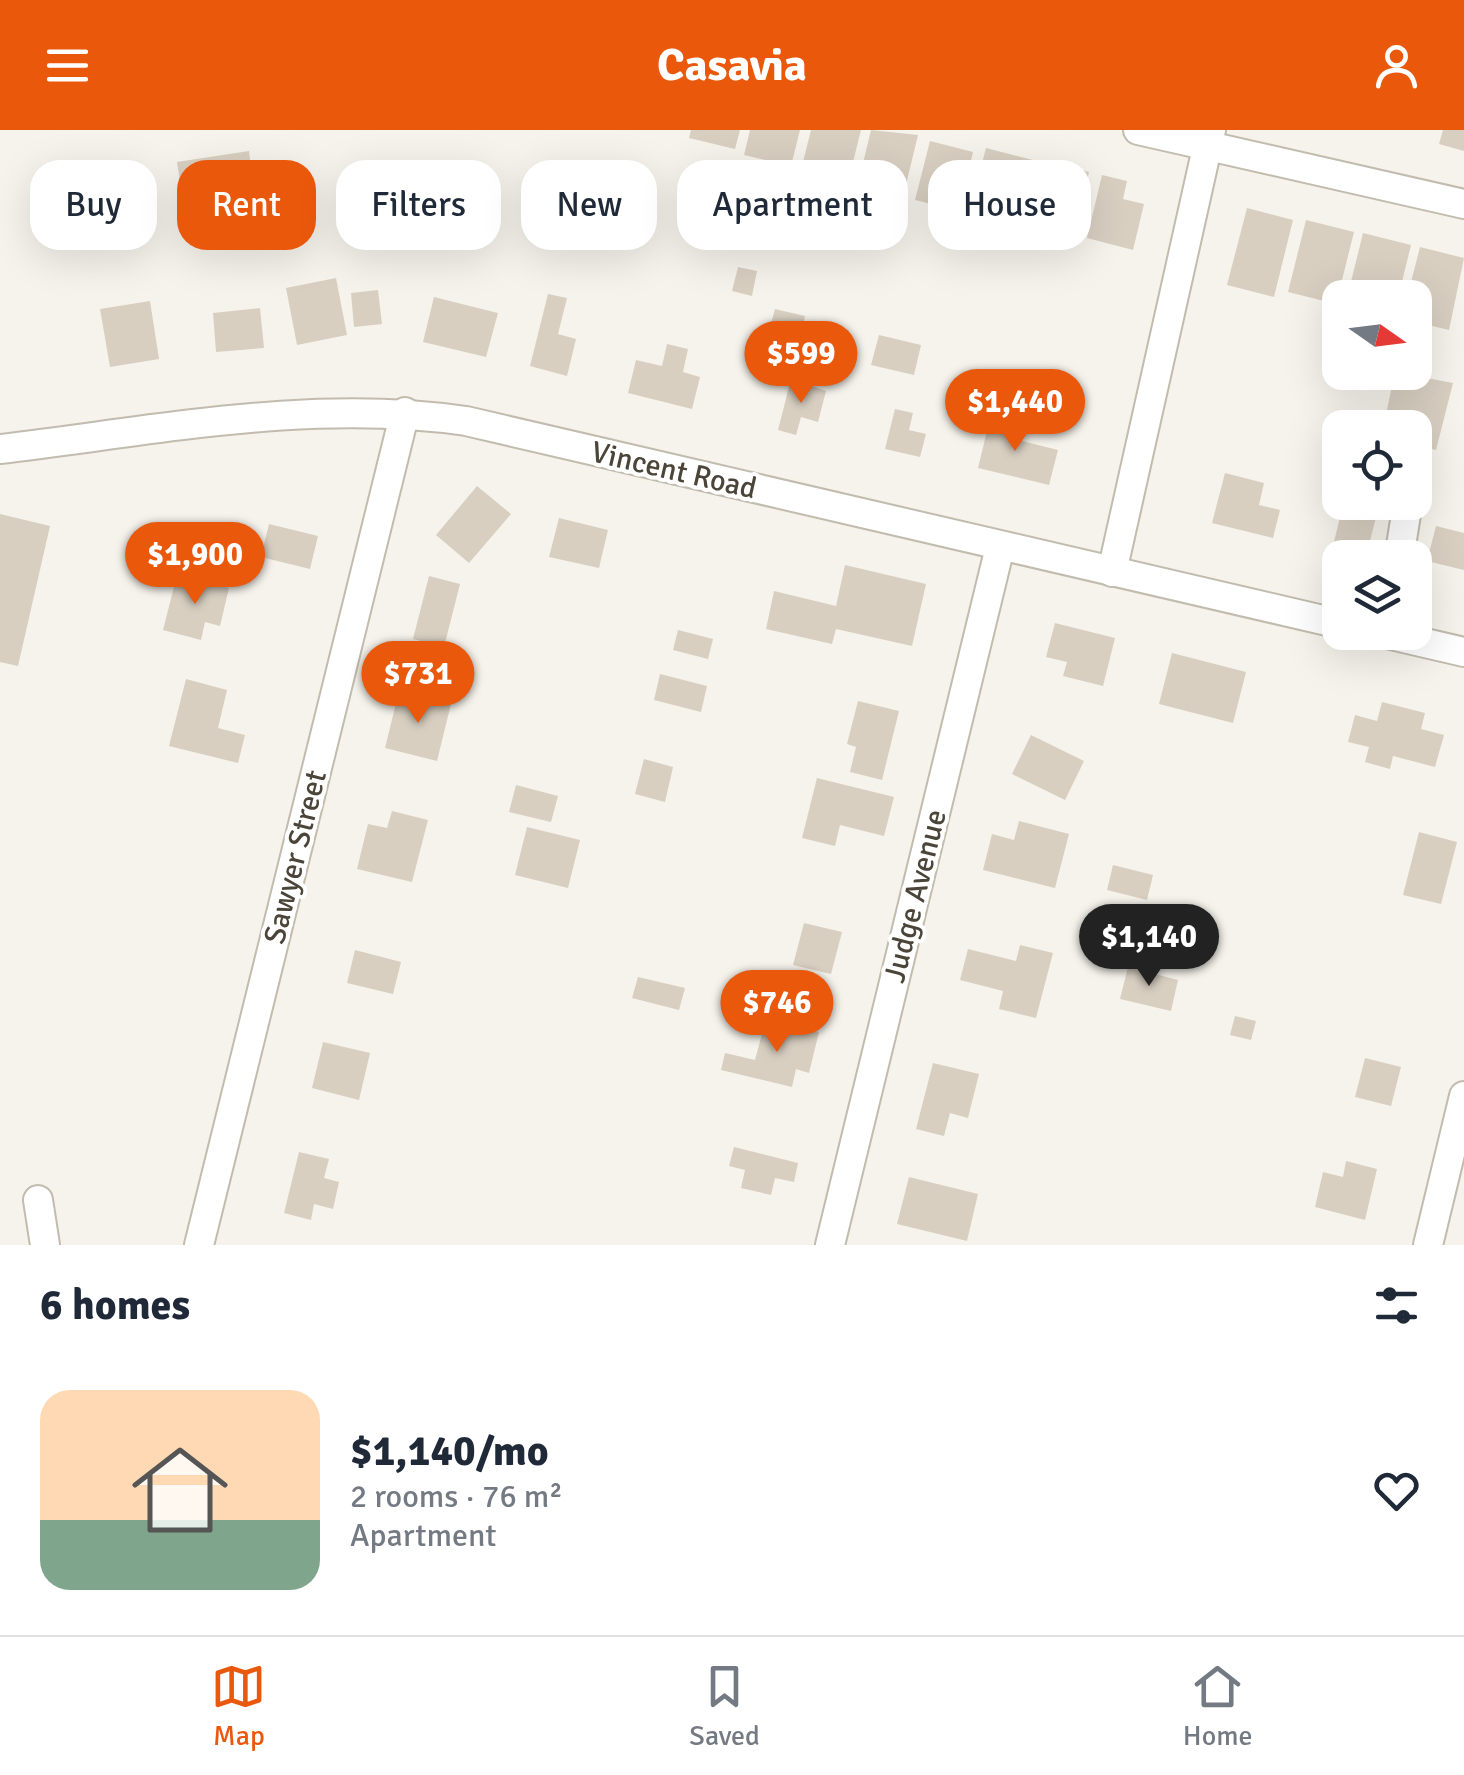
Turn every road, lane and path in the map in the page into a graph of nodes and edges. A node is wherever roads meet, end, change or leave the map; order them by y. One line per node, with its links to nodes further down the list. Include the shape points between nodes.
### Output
1 (1138, 130): 2 (street)
2 (1209, 138): 3 (street); 7 (street)
3 (1464, 204)
4 (405, 412): 5 (street, Vincent Road, via 326,411); 6 (street, Vincent Road); 14 (street, Sawyer Street)
5 (0, 449)
6 (1000, 546): 7 (street, Vincent Road); 15 (street, Judge Avenue)
7 (1112, 572): 8 (street, Vincent Road)
8 (1322, 620)
9 (1432, 645): 10 (street)
10 (1464, 652)
11 (1464, 1096): 16 (street)
12 (38, 1200): 13 (street)
13 (46, 1245)
14 (199, 1245)
15 (830, 1245)
16 (1428, 1245)

